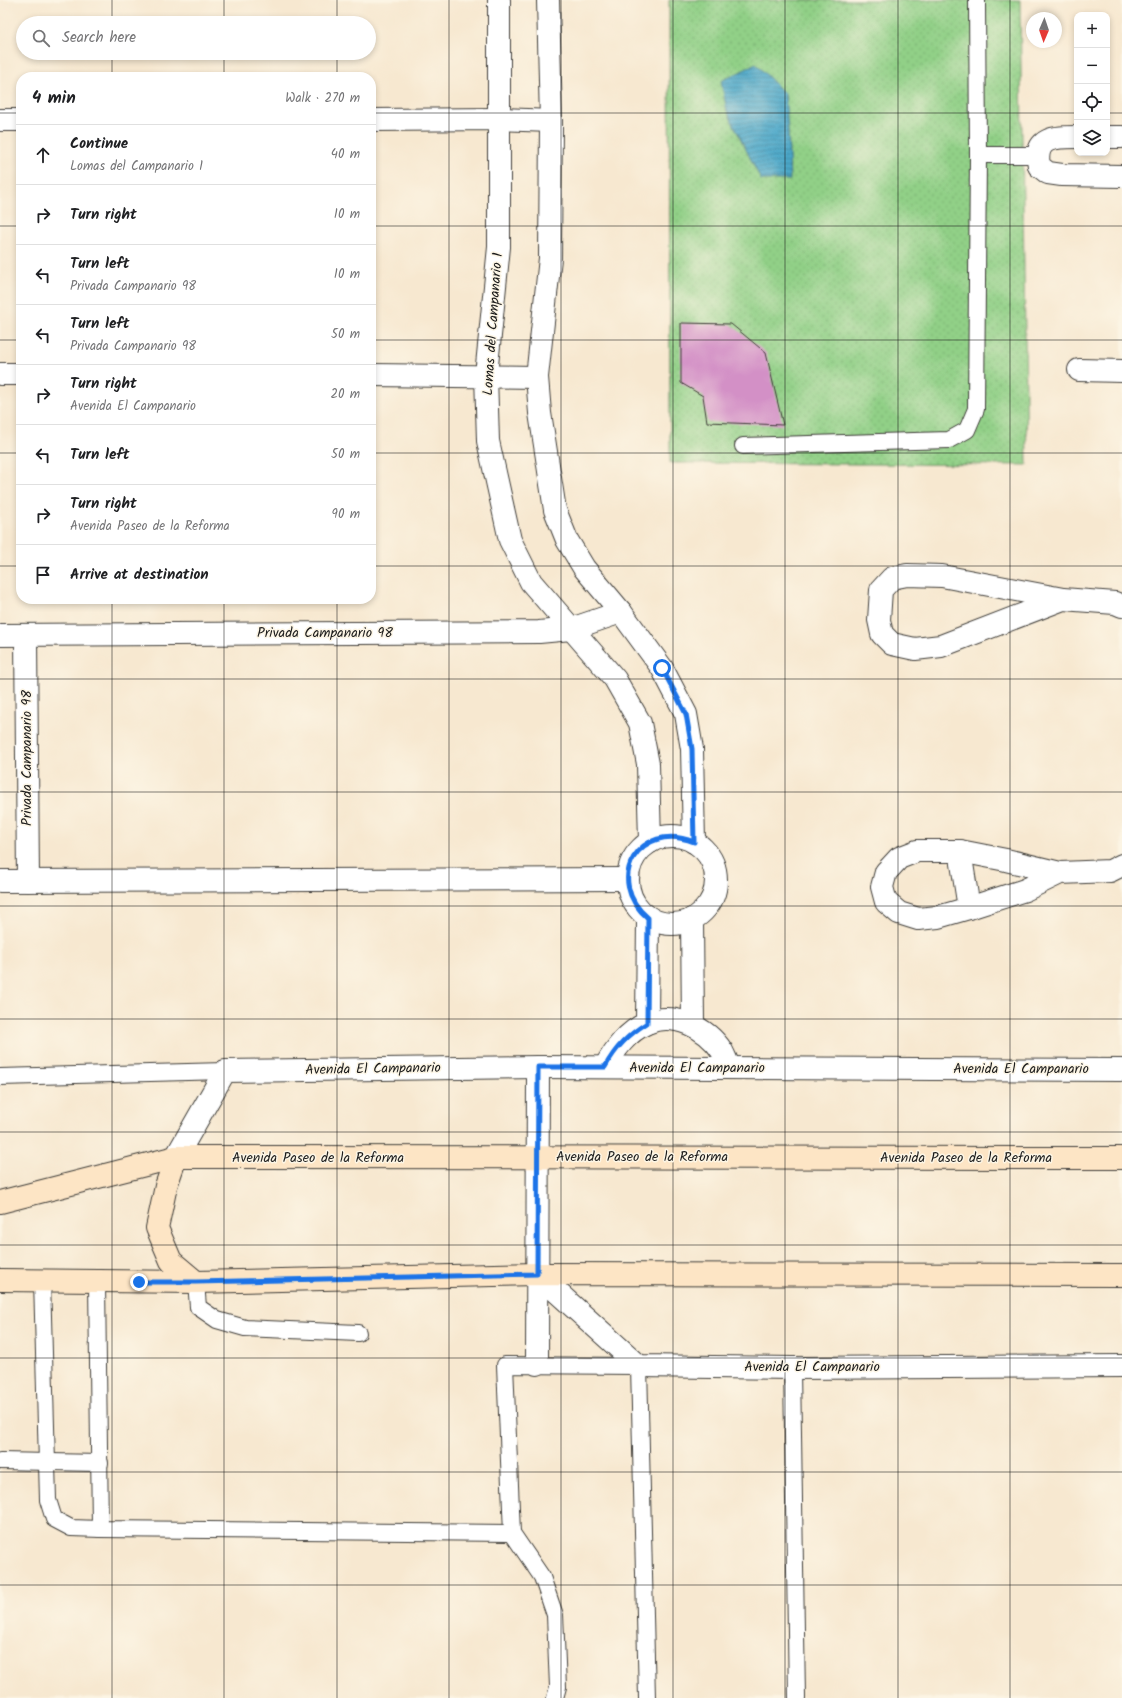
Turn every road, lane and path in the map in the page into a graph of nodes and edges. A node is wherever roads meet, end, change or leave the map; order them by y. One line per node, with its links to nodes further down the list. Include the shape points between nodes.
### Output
1 (499, 0): 7 (street, Lomas del Campanario 1)
2 (548, 0): 8 (street)
3 (977, 0): 12 (lane)
4 (0, 120): 5 (street)
5 (16, 120)
6 (376, 120): 7 (street)
7 (500, 120): 8 (street); 20 (street, Lomas del Campanario 1, via 499,247)
8 (551, 121): 21 (street, via 550,258)
9 (1074, 137): 13 (street, via 1048,140 1040,146)
10 (1110, 137): 11 (street)
11 (1122, 137)
12 (978, 155): 13 (lane); 22 (lane, via 976,409 967,430 949,440)
13 (1037, 155): 14 (street, via 1039,166 1048,172 1062,175)
14 (1122, 176)
15 (1079, 370): 16 (street)
16 (1122, 371)
17 (0, 374): 18 (street)
18 (16, 374)
19 (376, 375): 20 (street)
20 (486, 376): 21 (street); 26 (street, Lomas del Campanario 1, via 488,441 510,540 531,582)
21 (537, 377): 25 (street, via 555,510 567,540 584,568)
22 (743, 446)
23 (1063, 599): 23 (street, via 942,576 907,575 892,578 881,590 879,620 882,634 892,644 914,649 941,646); 24 (street)
24 (1120, 603)
25 (621, 612): 26 (street, Privada Campanario 98); 30 (street, via 662,668 686,714 692,749)
26 (571, 629): 27 (street, Privada Campanario 98, via 539,632); 29 (street, Lomas del Campanario 1, via 615,679 640,723 648,764)
27 (26, 634): 28 (street, Privada Campanario 98); 36 (street, Privada Campanario 98)
28 (0, 635)
29 (650, 842): 30 (street, via 672,836); 34 (street, via 638,851 630,864)
30 (694, 842): 39 (street, via 708,855 715,872 712,896 706,908)
31 (960, 852): 33 (street); 37 (street); 37 (street, via 917,851 899,858 886,872 882,887 886,902 899,913 918,919 938,917)
32 (1118, 870): 33 (street)
33 (1060, 873): 37 (street, via 1025,890)
34 (627, 879): 36 (street); 38 (street, via 634,903)
35 (0, 881): 36 (street)
36 (28, 881)
37 (969, 908)
38 (648, 918): 39 (street, via 662,923 677,924); 40 (street)
39 (692, 920): 41 (street)
40 (647, 1023): 41 (street, via 662,1020); 43 (street, via 622,1041)
41 (693, 1025): 44 (street, via 721,1050)
42 (538, 1067): 43 (street, Avenida El Campanario); 46 (street, Avenida El Campanario); 48 (street)
43 (605, 1067): 44 (street, Avenida El Campanario)
44 (730, 1068): 45 (street, Avenida El Campanario)
45 (1122, 1070)
46 (225, 1071): 47 (lane); 49 (street)
47 (0, 1077)
48 (538, 1157): 49 (street, Avenida Paseo de la Reforma); 50 (street, Avenida Paseo de la Reforma); 52 (street)
49 (176, 1158): 51 (street, Avenida Paseo de la Reforma); 57 (street, via 166,1186 157,1228 171,1261)
50 (1122, 1158)
51 (0, 1202)
52 (537, 1274): 53 (street); 57 (street); 59 (street); 60 (street)
53 (1122, 1275)
54 (0, 1280): 55 (street)
55 (42, 1280): 56 (street); 64 (lane)
56 (97, 1282): 57 (street); 65 (lane)
57 (196, 1282): 58 (lane, via 198,1307 217,1320 245,1328)
58 (358, 1333)
59 (538, 1364): 60 (lane); 67 (lane, via 505,1365)
60 (639, 1366): 62 (street, Avenida El Campanario); 69 (lane)
61 (1122, 1366): 62 (street, Avenida El Campanario)
62 (792, 1368): 70 (lane)
63 (0, 1461): 64 (lane)
64 (47, 1462): 65 (lane); 66 (lane, via 48,1500 54,1519 71,1528)
65 (100, 1463): 66 (lane)
66 (100, 1529): 67 (lane)
67 (512, 1533): 68 (lane, via 542,1577 555,1615 558,1687)
68 (555, 1698)
69 (647, 1698)
70 (797, 1698)

